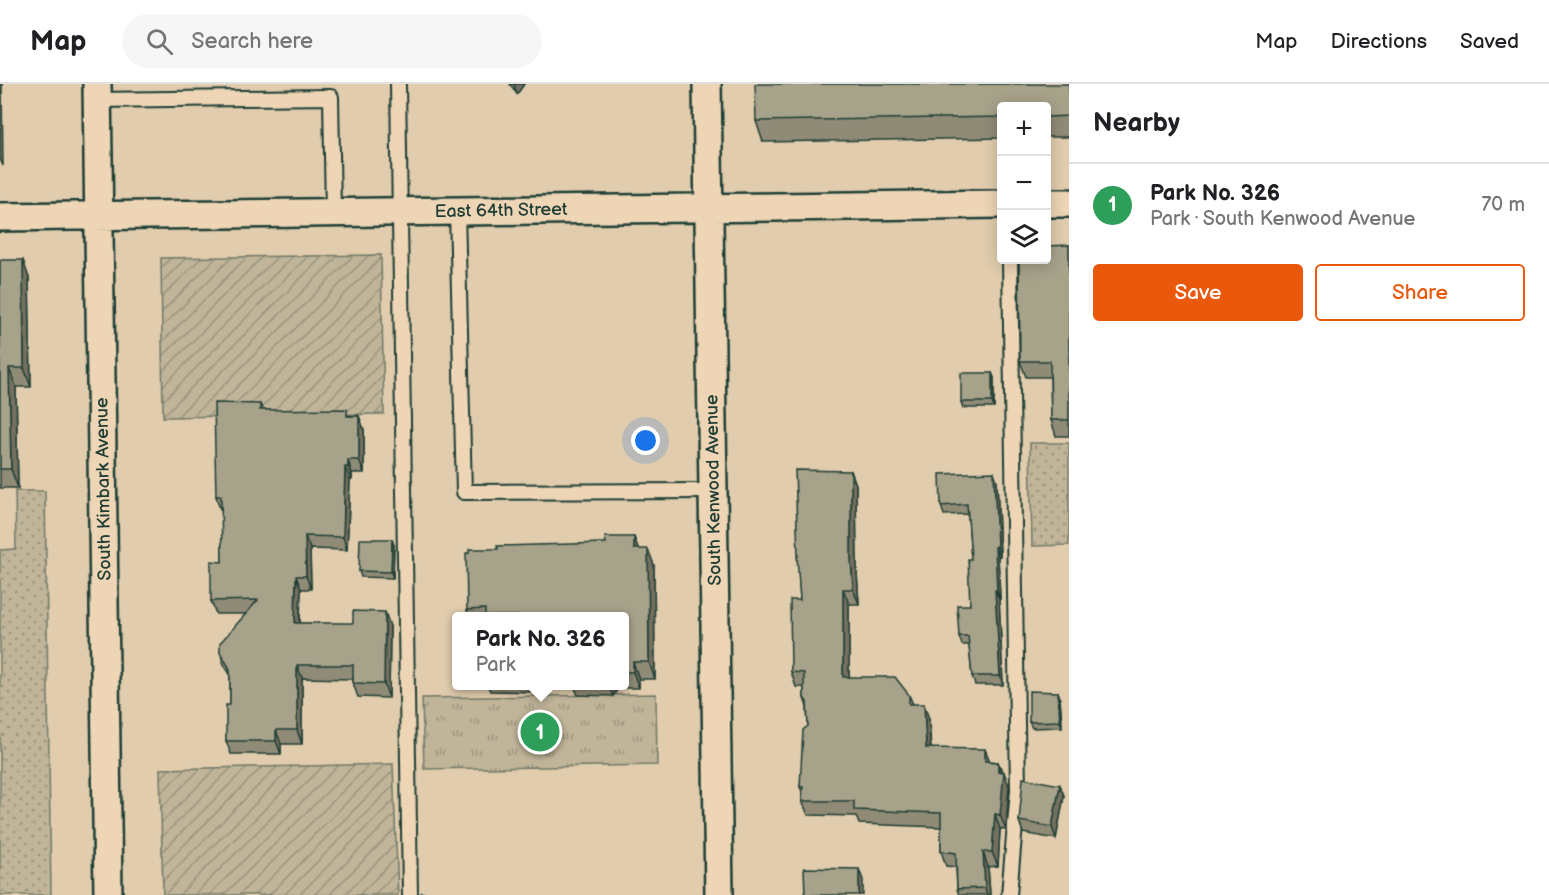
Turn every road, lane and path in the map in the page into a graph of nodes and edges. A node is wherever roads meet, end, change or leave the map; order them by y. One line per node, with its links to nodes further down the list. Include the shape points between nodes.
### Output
1 (398, 84): 8 (lane)
2 (707, 84): 7 (street, South Kenwood Avenue)
3 (97, 92): 10 (lane, via 331,97); 11 (street, South Kimbark Avenue)
4 (1051, 203): 5 (street)
5 (1069, 203)
6 (997, 204): 7 (street, East 64th Street)
7 (708, 207): 9 (street, East 64th Street); 14 (street, South Kenwood Avenue)
8 (400, 211): 9 (street, East 64th Street); 10 (street, East 64th Street); 16 (lane)
9 (457, 211): 14 (lane, via 464,492)
10 (333, 212): 11 (street, East 64th Street)
11 (99, 216): 12 (street, East 64th Street); 15 (street, South Kimbark Avenue)
12 (0, 217)
13 (1010, 264): 18 (lane, via 1018,790)
14 (713, 491): 17 (street, South Kenwood Avenue)
15 (108, 895)
16 (410, 895)
17 (719, 895)
18 (1009, 895)

